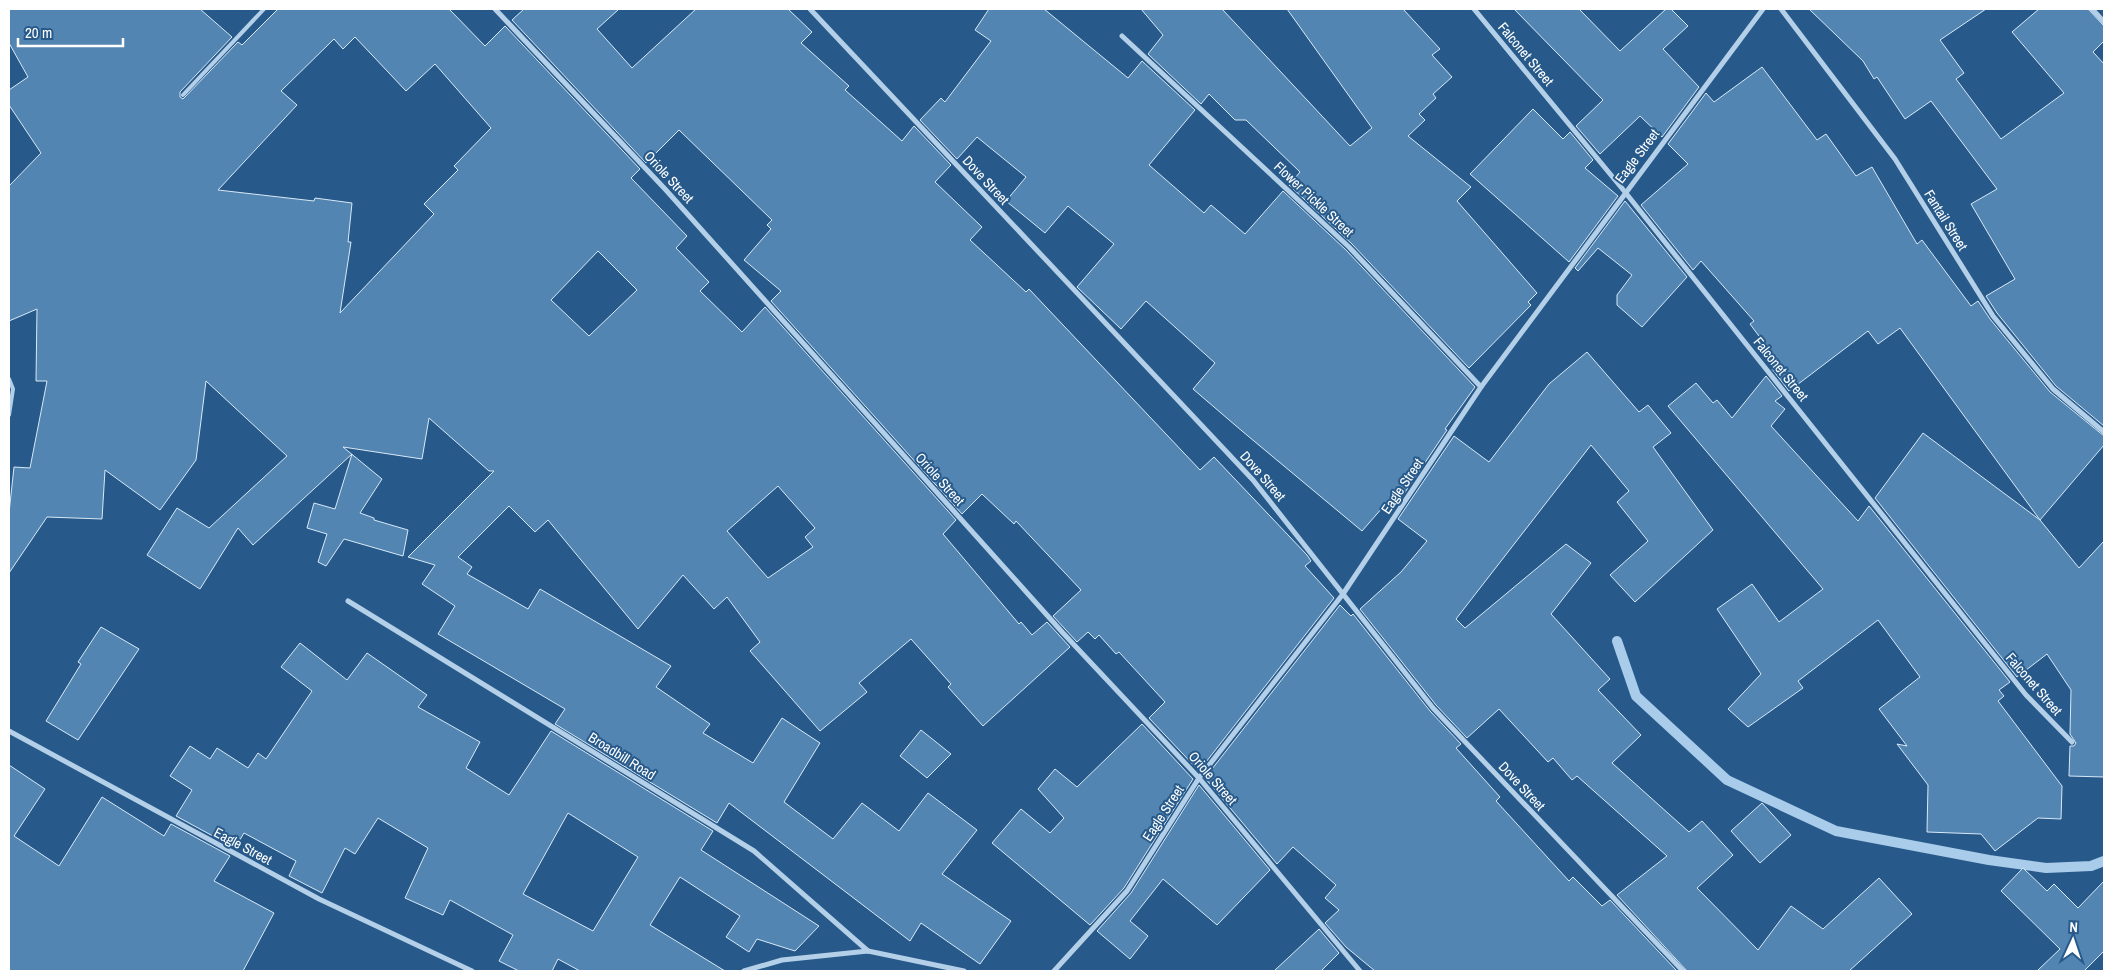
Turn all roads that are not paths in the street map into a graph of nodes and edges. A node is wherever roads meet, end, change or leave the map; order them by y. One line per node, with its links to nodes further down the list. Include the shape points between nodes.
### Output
1 (264, 9): 10 (lane)
2 (495, 9): 20 (street, Oriole Street, via 665,189 1063,633)
3 (810, 9): 16 (street, Dove Street, via 1254,480)
4 (1474, 9): 11 (street, Falconet Street)
5 (1763, 9): 11 (street, Eagle Street)
6 (1781, 9): 15 (street, Fantail Street, via 1895,159 1993,316 2053,389)
7 (2092, 9): 8 (street)
8 (2104, 22)
9 (1122, 36): 13 (street, Flower Pickle Street, via 1349,247)
10 (183, 95)
11 (1625, 192): 13 (street, Eagle Street); 19 (street, Falconet Street, via 2026,695)
12 (9, 378): 14 (lane, via 13,389)
13 (1481, 386): 16 (street, Eagle Street)
14 (9, 415)
15 (2104, 432)
16 (1343, 594): 20 (street, Eagle Street); 27 (street, Dove Street, via 1433,708)
17 (348, 601): 21 (street, Broadbill Road, via 754,851)
18 (9, 731): 22 (street, Eagle Street, via 319,900)
19 (2072, 742)
20 (1199, 778): 25 (street, Eagle Street, via 1127,891); 26 (street, Oriole Street)
21 (868, 952): 23 (street, via 782,960); 24 (street)
22 (472, 971)
23 (744, 971)
24 (964, 971)
25 (1054, 971)
26 (1360, 971)
27 (1683, 971)

